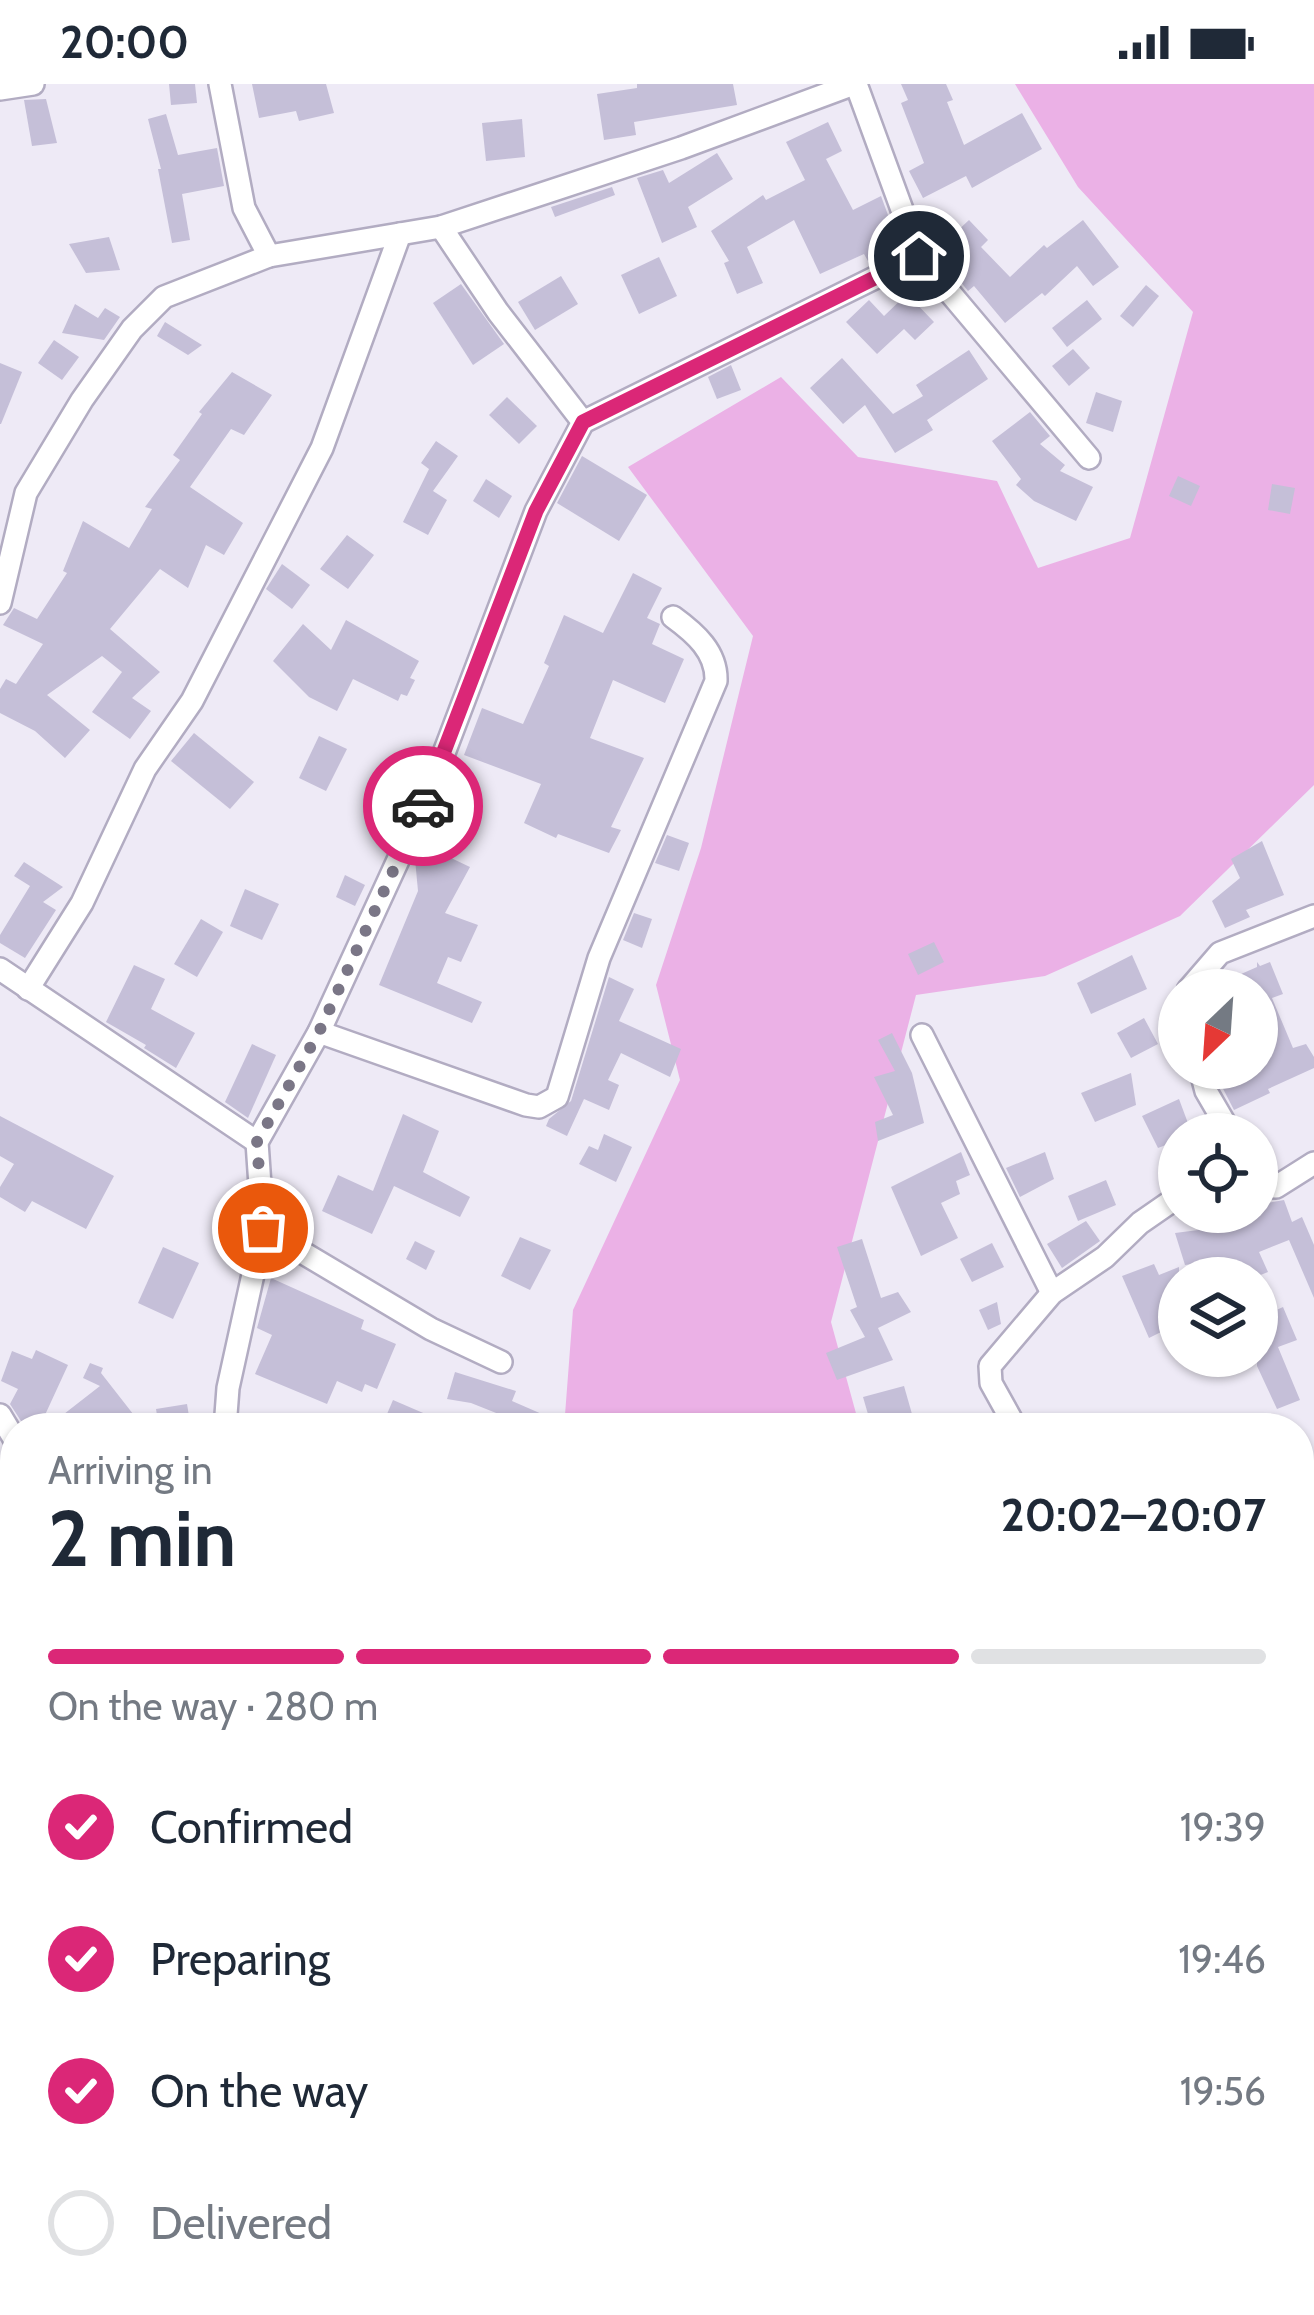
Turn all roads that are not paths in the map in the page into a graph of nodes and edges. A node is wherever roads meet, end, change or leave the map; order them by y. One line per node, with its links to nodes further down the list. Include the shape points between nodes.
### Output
1 (33, 84): 4 (street)
2 (220, 84): 7 (street, via 244,208)
3 (855, 84): 5 (street); 8 (street)
4 (0, 89)
5 (441, 227): 6 (street); 9 (street)
6 (400, 234): 7 (street); 16 (street, via 322,448 192,701 145,769 82,903)
7 (268, 256): 11 (street, via 164,297 132,328 26,494)
8 (919, 256): 9 (street); 10 (street)
9 (583, 422): 17 (street, via 536,511 428,795)
10 (1089, 458)
11 (0, 603)
12 (673, 617): 17 (street, via 710,653 716,681 598,958 557,1097 526,1105)
13 (1314, 916): 15 (street, via 1220,953)
14 (0, 969): 16 (street)
15 (1206, 969)
16 (28, 989): 19 (street)
17 (319, 1032): 19 (street)
18 (922, 1035): 24 (street)
19 (257, 1142): 23 (street)
20 (1314, 1163): 21 (street)
21 (1278, 1186)
22 (1158, 1209): 24 (street)
23 (263, 1228): 25 (street); 26 (street)
24 (1052, 1293): 27 (street, via 987,1372)
25 (501, 1361)
26 (226, 1413)
27 (1008, 1413)

